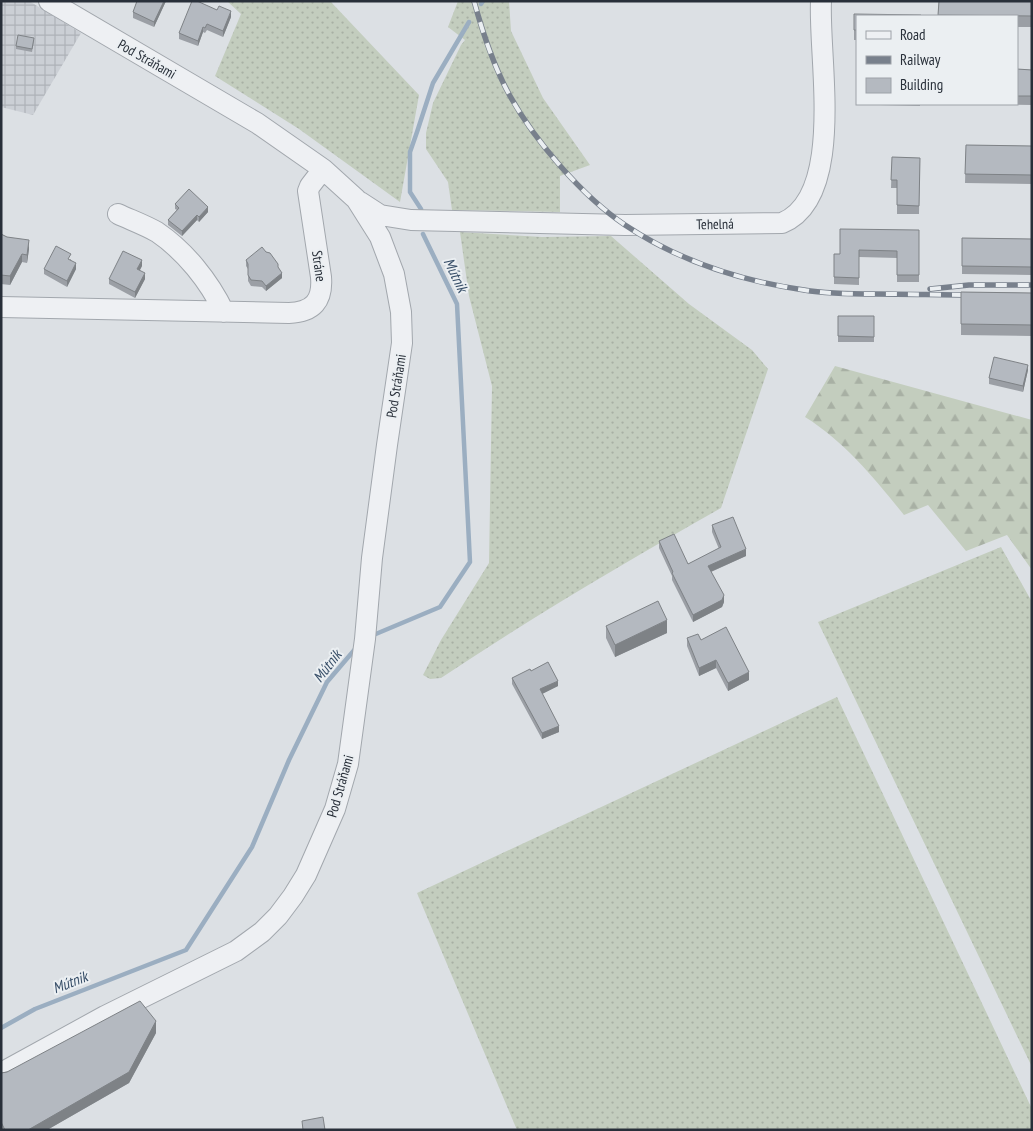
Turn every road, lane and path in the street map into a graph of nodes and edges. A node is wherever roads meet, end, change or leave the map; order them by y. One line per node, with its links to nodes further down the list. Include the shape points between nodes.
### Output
1 (50, 1): 3 (street, Pod Stráňami, via 256,123)
2 (821, 1): 6 (street, Tehelná, via 824,114 821,159 809,199 786,221 620,225)
3 (323, 169): 4 (street, Pod Stráňami); 9 (street, Stráne, via 308,191 321,277 320,296 308,309 296,313)
4 (356, 199): 6 (street, Tehelná, via 380,215); 7 (street, Pod Stráňami)
5 (118, 214): 9 (street, via 155,231 170,243 208,282)
6 (411, 220): 7 (street, via 397,228)
7 (385, 250): 10 (street, Pod Stráňami, via 399,297 402,343 364,644 348,764 335,808 306,875 269,926 246,944)
8 (1, 307): 9 (street, Stráne)
9 (224, 312)
10 (1, 1072)

